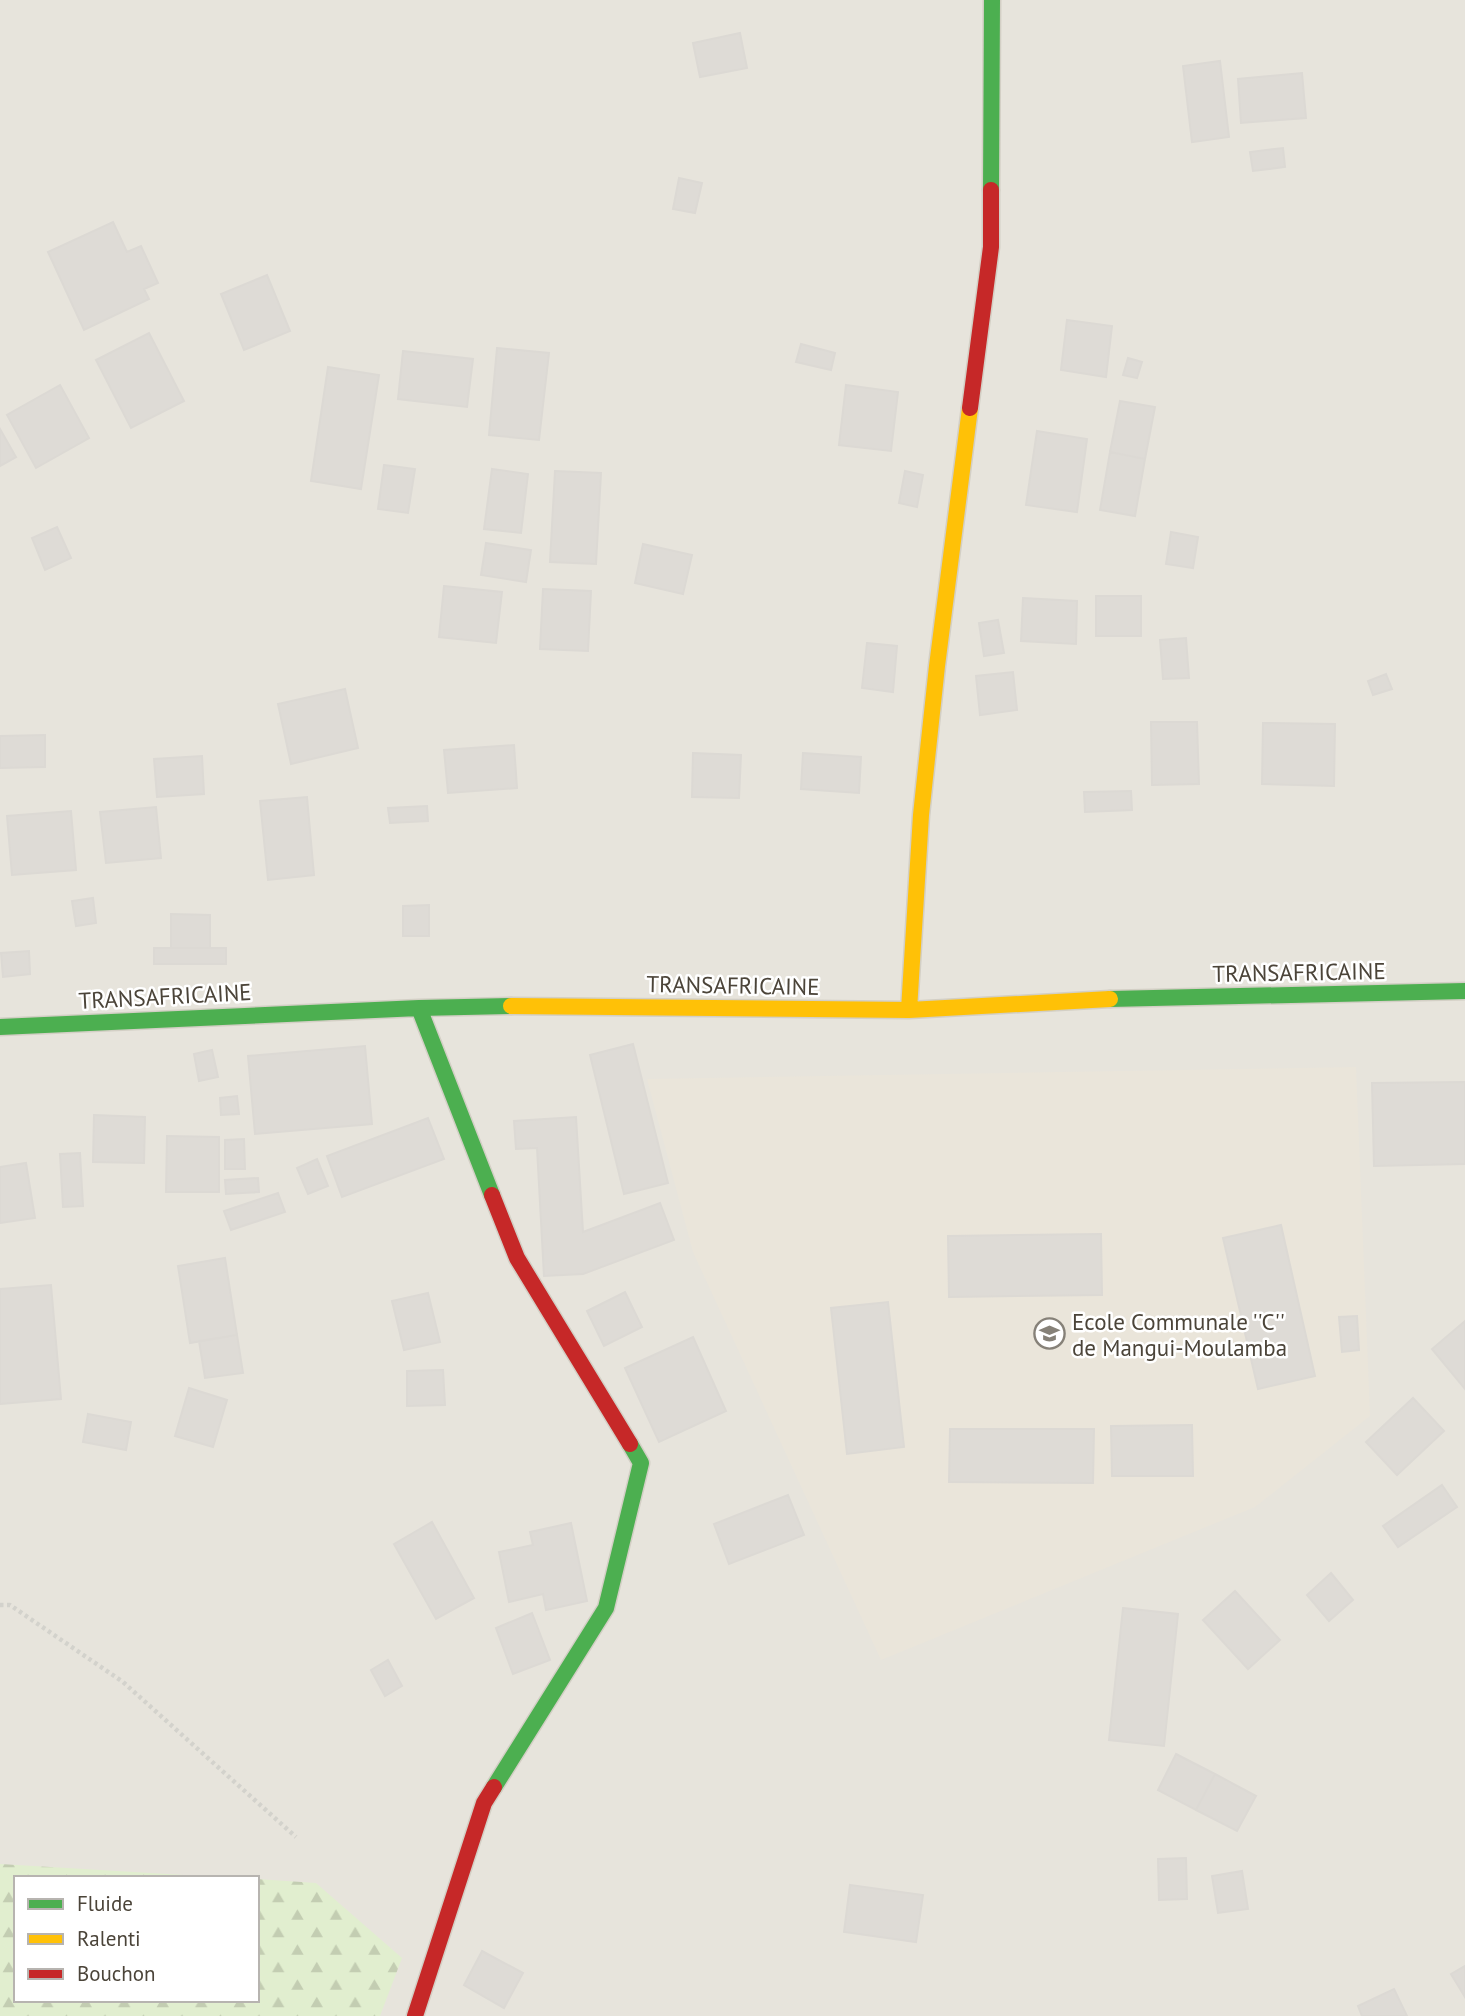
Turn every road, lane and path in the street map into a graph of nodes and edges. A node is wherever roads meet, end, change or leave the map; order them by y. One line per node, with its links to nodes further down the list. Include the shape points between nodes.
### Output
1 (992, 0): 4 (main road, via 991,247 936,666)
2 (1465, 991): 4 (main road, TRANSAFRICAINE, via 1120,998)
3 (419, 1007): 4 (main road, TRANSAFRICAINE); 5 (main road, TRANSAFRICAINE); 8 (main road, via 517,1258 641,1463 606,1608 484,1802)
4 (909, 1010)
5 (0, 1027)
6 (0, 1605): 7 (path, via 10,1605 124,1682)
7 (296, 1837)
8 (415, 2016)

